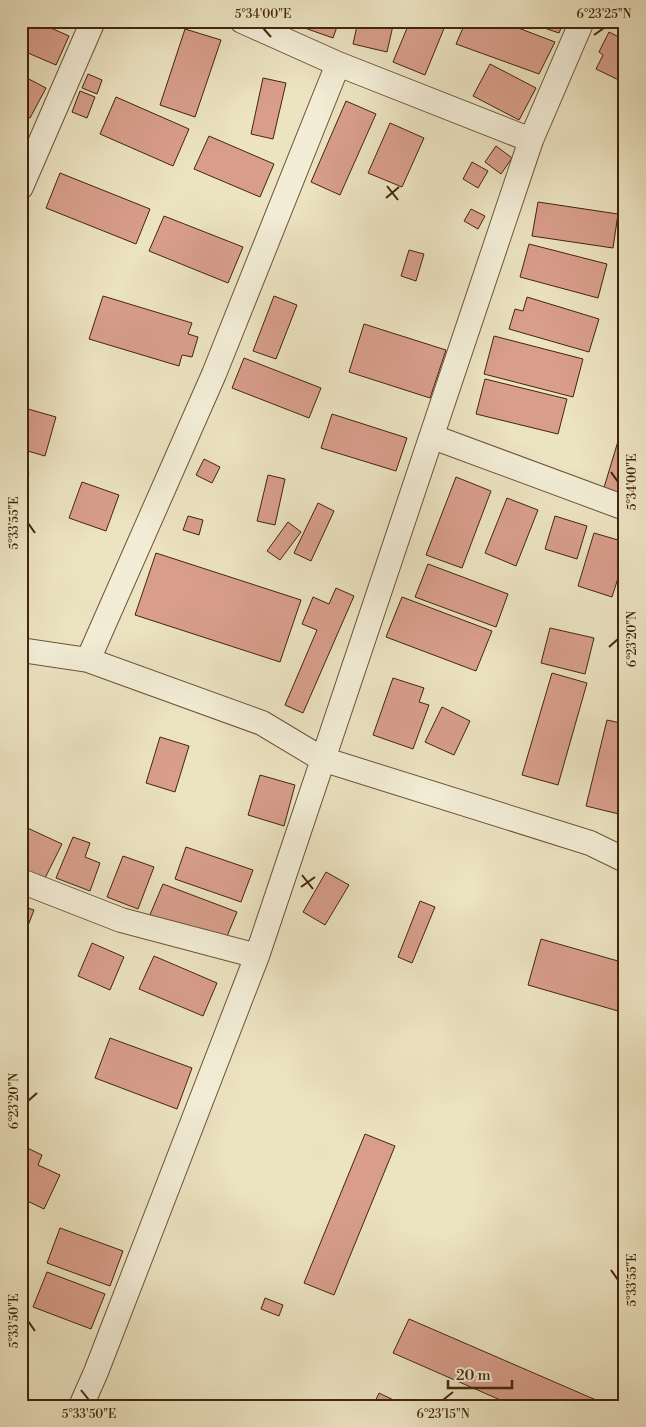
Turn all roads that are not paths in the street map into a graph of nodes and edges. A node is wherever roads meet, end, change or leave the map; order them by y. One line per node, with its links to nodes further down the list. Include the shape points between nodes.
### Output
1 (92, 21): 6 (street)
2 (242, 21): 4 (street)
3 (582, 21): 5 (street)
4 (338, 64): 5 (street); 10 (street, via 214,374)
5 (531, 140): 7 (street)
6 (21, 187)
7 (433, 437): 8 (street); 11 (street)
8 (625, 508)
9 (21, 650): 10 (street)
10 (88, 660): 11 (street, via 262,723)
11 (322, 759): 12 (street, via 590,843); 14 (street)
12 (625, 860)
13 (21, 881): 14 (street, via 121,920)
14 (257, 956): 15 (street)
15 (80, 1406)

